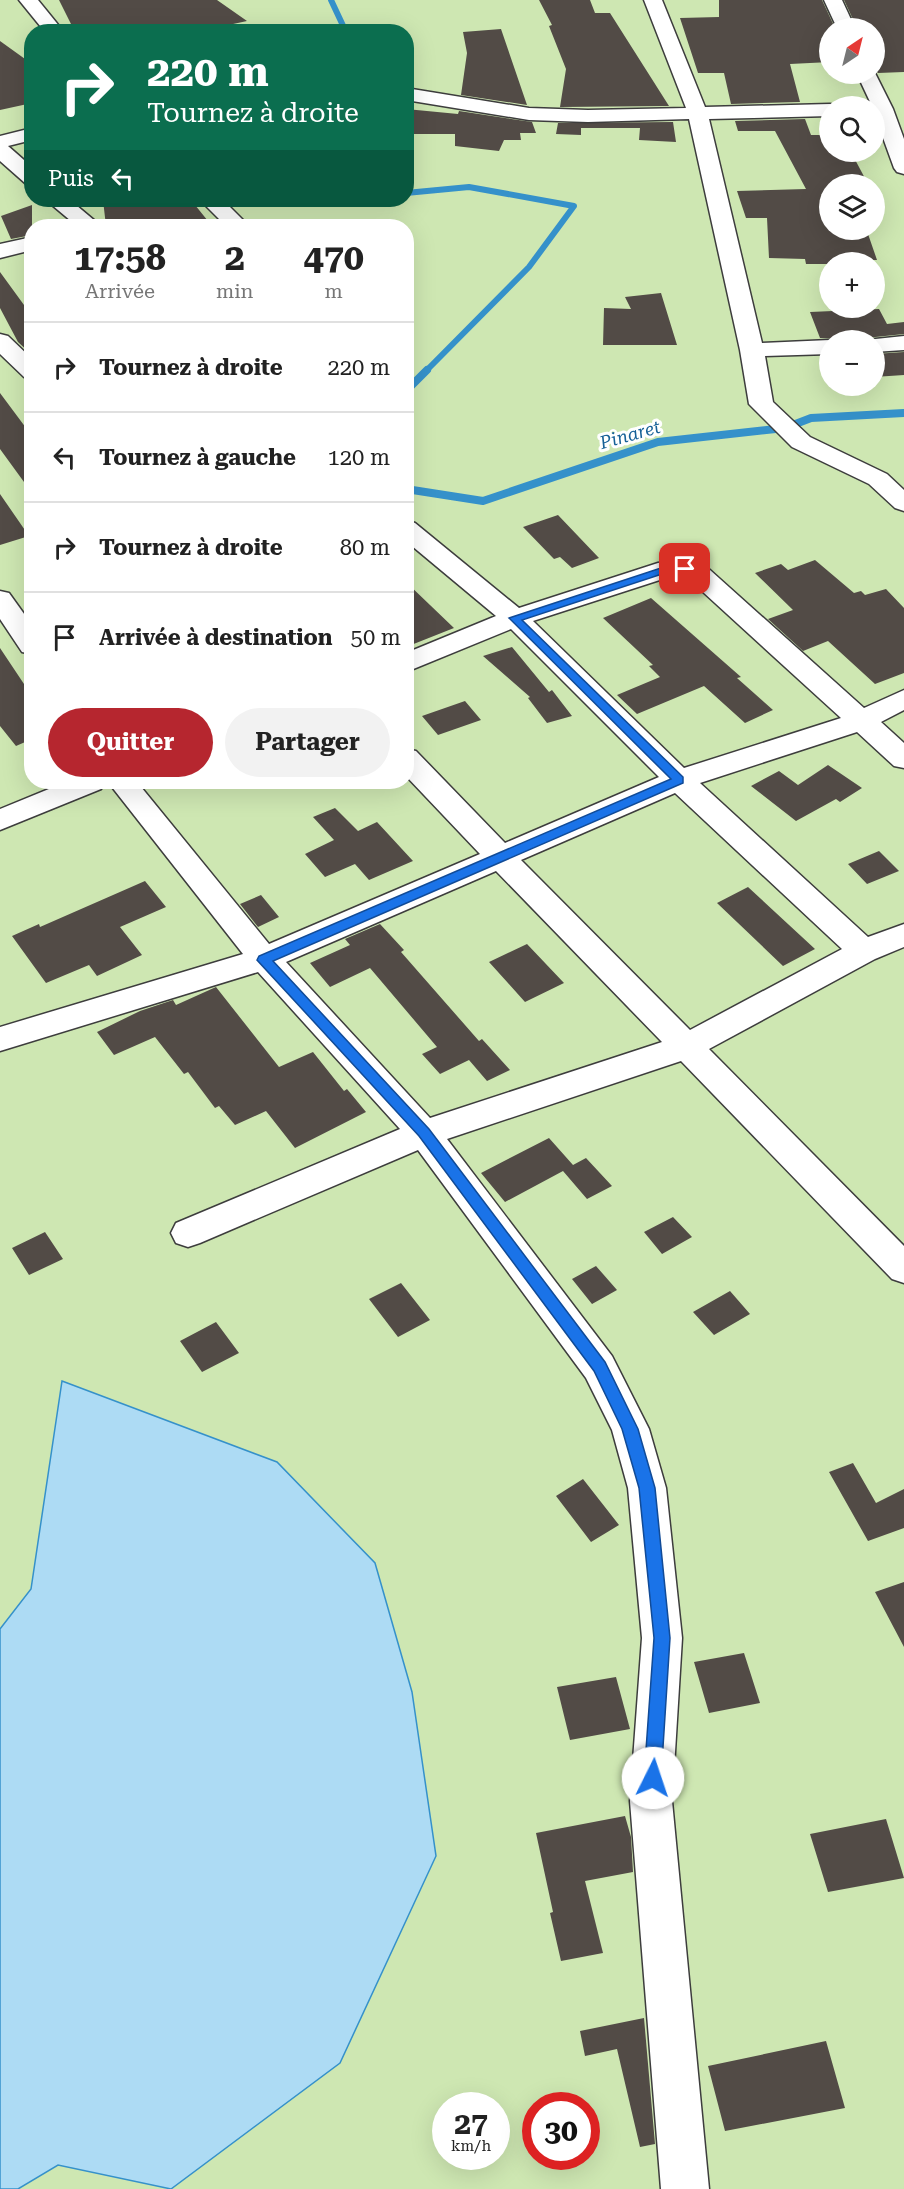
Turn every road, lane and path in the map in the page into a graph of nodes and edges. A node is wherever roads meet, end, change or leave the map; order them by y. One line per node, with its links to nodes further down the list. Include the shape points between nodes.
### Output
1 (28, 0): 5 (street)
2 (653, 0): 10 (street)
3 (833, 0): 4 (street)
4 (841, 18)
5 (48, 24)
6 (414, 95): 10 (street, via 529,114)
7 (904, 108): 8 (street)
8 (885, 109)
9 (819, 110): 10 (street)
10 (698, 114): 27 (street)
11 (885, 123): 15 (street)
12 (24, 136): 13 (street)
13 (0, 142)
14 (0, 150): 16 (street)
15 (904, 168)
16 (24, 172)
17 (66, 207): 19 (street)
18 (218, 207): 20 (street)
19 (80, 219)
20 (231, 219)
21 (24, 245): 22 (street)
22 (0, 251)
23 (0, 341): 28 (street)
24 (904, 343): 25 (street)
25 (885, 344)
26 (819, 347): 27 (street)
27 (752, 350): 31 (street, via 761,404 801,442 878,479)
28 (24, 363)
29 (24, 370): 30 (street)
30 (0, 375)
31 (904, 503)
32 (414, 535): 34 (street)
33 (0, 599): 35 (street)
34 (515, 618): 36 (street); 38 (street, via 667,569 685,569 700,576); 41 (street)
35 (24, 634)
36 (414, 660)
37 (904, 699): 38 (street)
38 (861, 721): 39 (street); 41 (street)
39 (904, 759)
40 (414, 766): 45 (street)
41 (679, 780): 45 (street); 47 (street)
42 (74, 789): 44 (street)
43 (128, 789): 48 (street)
44 (0, 820)
45 (500, 857): 48 (street); 50 (street)
46 (904, 935): 47 (street)
47 (864, 951): 50 (street)
48 (264, 960): 49 (street); 51 (street)
49 (1, 1037)
50 (688, 1046): 51 (street); 53 (street)
51 (424, 1132): 52 (street); 54 (street, via 599,1367 630,1429 647,1488 662,1638 651,1801)
52 (188, 1233)
53 (904, 1269)
54 (685, 2189)

